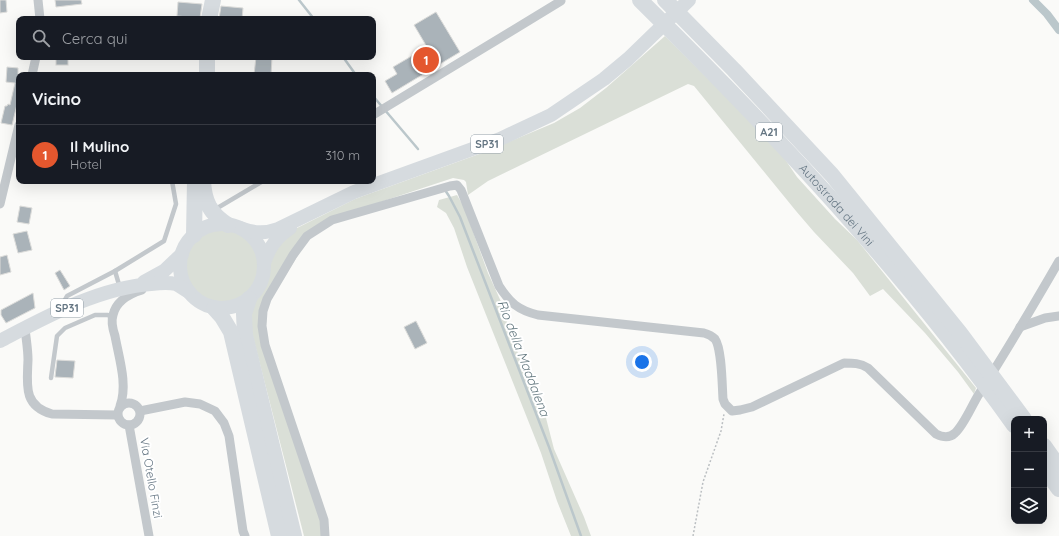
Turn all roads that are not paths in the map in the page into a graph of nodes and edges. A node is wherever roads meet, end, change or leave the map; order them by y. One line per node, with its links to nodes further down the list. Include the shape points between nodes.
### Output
1 (38, 0): 7 (street)
2 (213, 0): 8 (highway)
3 (640, 0): 29 (highway, Autostrada dei Vini / A21)
4 (665, 0): 29 (highway, Autostrada dei Vini / A21, via 832,175)
5 (689, 0): 15 (main road, SP31, via 628,59 604,79 551,115 500,139)
6 (561, 1): 13 (street)
7 (40, 16)
8 (210, 16)
9 (35, 60): 11 (street)
10 (207, 60): 12 (highway)
11 (33, 72)
12 (206, 72)
13 (376, 114)
14 (16, 137): 21 (street)
15 (376, 180)
16 (173, 184): 30 (lane, via 176,204 164,241)
17 (195, 184): 25 (highway)
18 (203, 184): 22 (highway, via 204,196)
19 (258, 184): 22 (lane)
20 (364, 184): 23 (main road, SP31)
21 (0, 204)
22 (212, 211): 24 (highway, via 219,220)
23 (305, 217): 24 (main road, SP31, via 265,233 251,232); 28 (main road, SP31, via 280,235)
24 (234, 226): 25 (main road, SP31, via 210,226); 28 (main road, SP31, via 252,237 259,246)
25 (194, 235): 26 (main road, SP31, via 184,247)
26 (182, 254): 32 (main road, SP31, via 164,271); 34 (main road, SP31, via 182,280)
27 (1059, 261): 40 (street)
28 (264, 263): 35 (main road, SP31, via 263,278)
29 (897, 264): 48 (highway, Autostrada dei Vini / A21, via 960,333); 49 (highway, Autostrada dei Vini / A21)
30 (115, 271): 33 (lane); 37 (lane, via 68,296)
31 (168, 283): 32 (main road, SP31); 34 (main road, SP31, via 176,284); 39 (street, via 127,296 117,306)
32 (138, 285): 33 (main road, SP31)
33 (120, 289): 37 (main road, SP31)
34 (189, 292): 36 (main road, SP31)
35 (249, 299): 36 (main road, SP31, via 233,307); 58 (highway, via 244,314 245,335)
36 (214, 308): 57 (highway, via 230,332)
37 (58, 312): 41 (main road, SP31)
38 (1059, 316): 40 (street)
39 (113, 318): 43 (lane, via 95,314 65,328 57,336); 44 (street)
40 (1020, 327): 59 (street, via 957,431 950,437 936,434 868,368 856,363 844,363 784,392 732,411 722,399 719,348 711,336 704,333 538,315 513,305 499,286 457,185 332,220 307,236 293,255 267,299 262,326 265,345 324,520)
41 (25, 328): 42 (main road, SP31); 46 (street, via 28,358 26,386 36,406 52,414)
42 (0, 341)
43 (51, 378)
44 (123, 384): 45 (street); 46 (street, via 124,396)
45 (134, 403): 46 (street, via 127,402); 47 (street)
46 (119, 410): 50 (street, via 123,423)
47 (140, 411): 50 (street, via 136,422); 56 (street, via 185,402 200,404 215,411 229,436)
48 (1022, 416)
49 (1011, 421)
50 (129, 425): 55 (street, Via Otello Finzi)
51 (1047, 450): 52 (highway)
52 (1059, 467)
53 (1047, 472): 54 (highway)
54 (1059, 489)
55 (149, 536)
56 (245, 536)
57 (279, 536)
58 (294, 536)
59 (325, 536)

